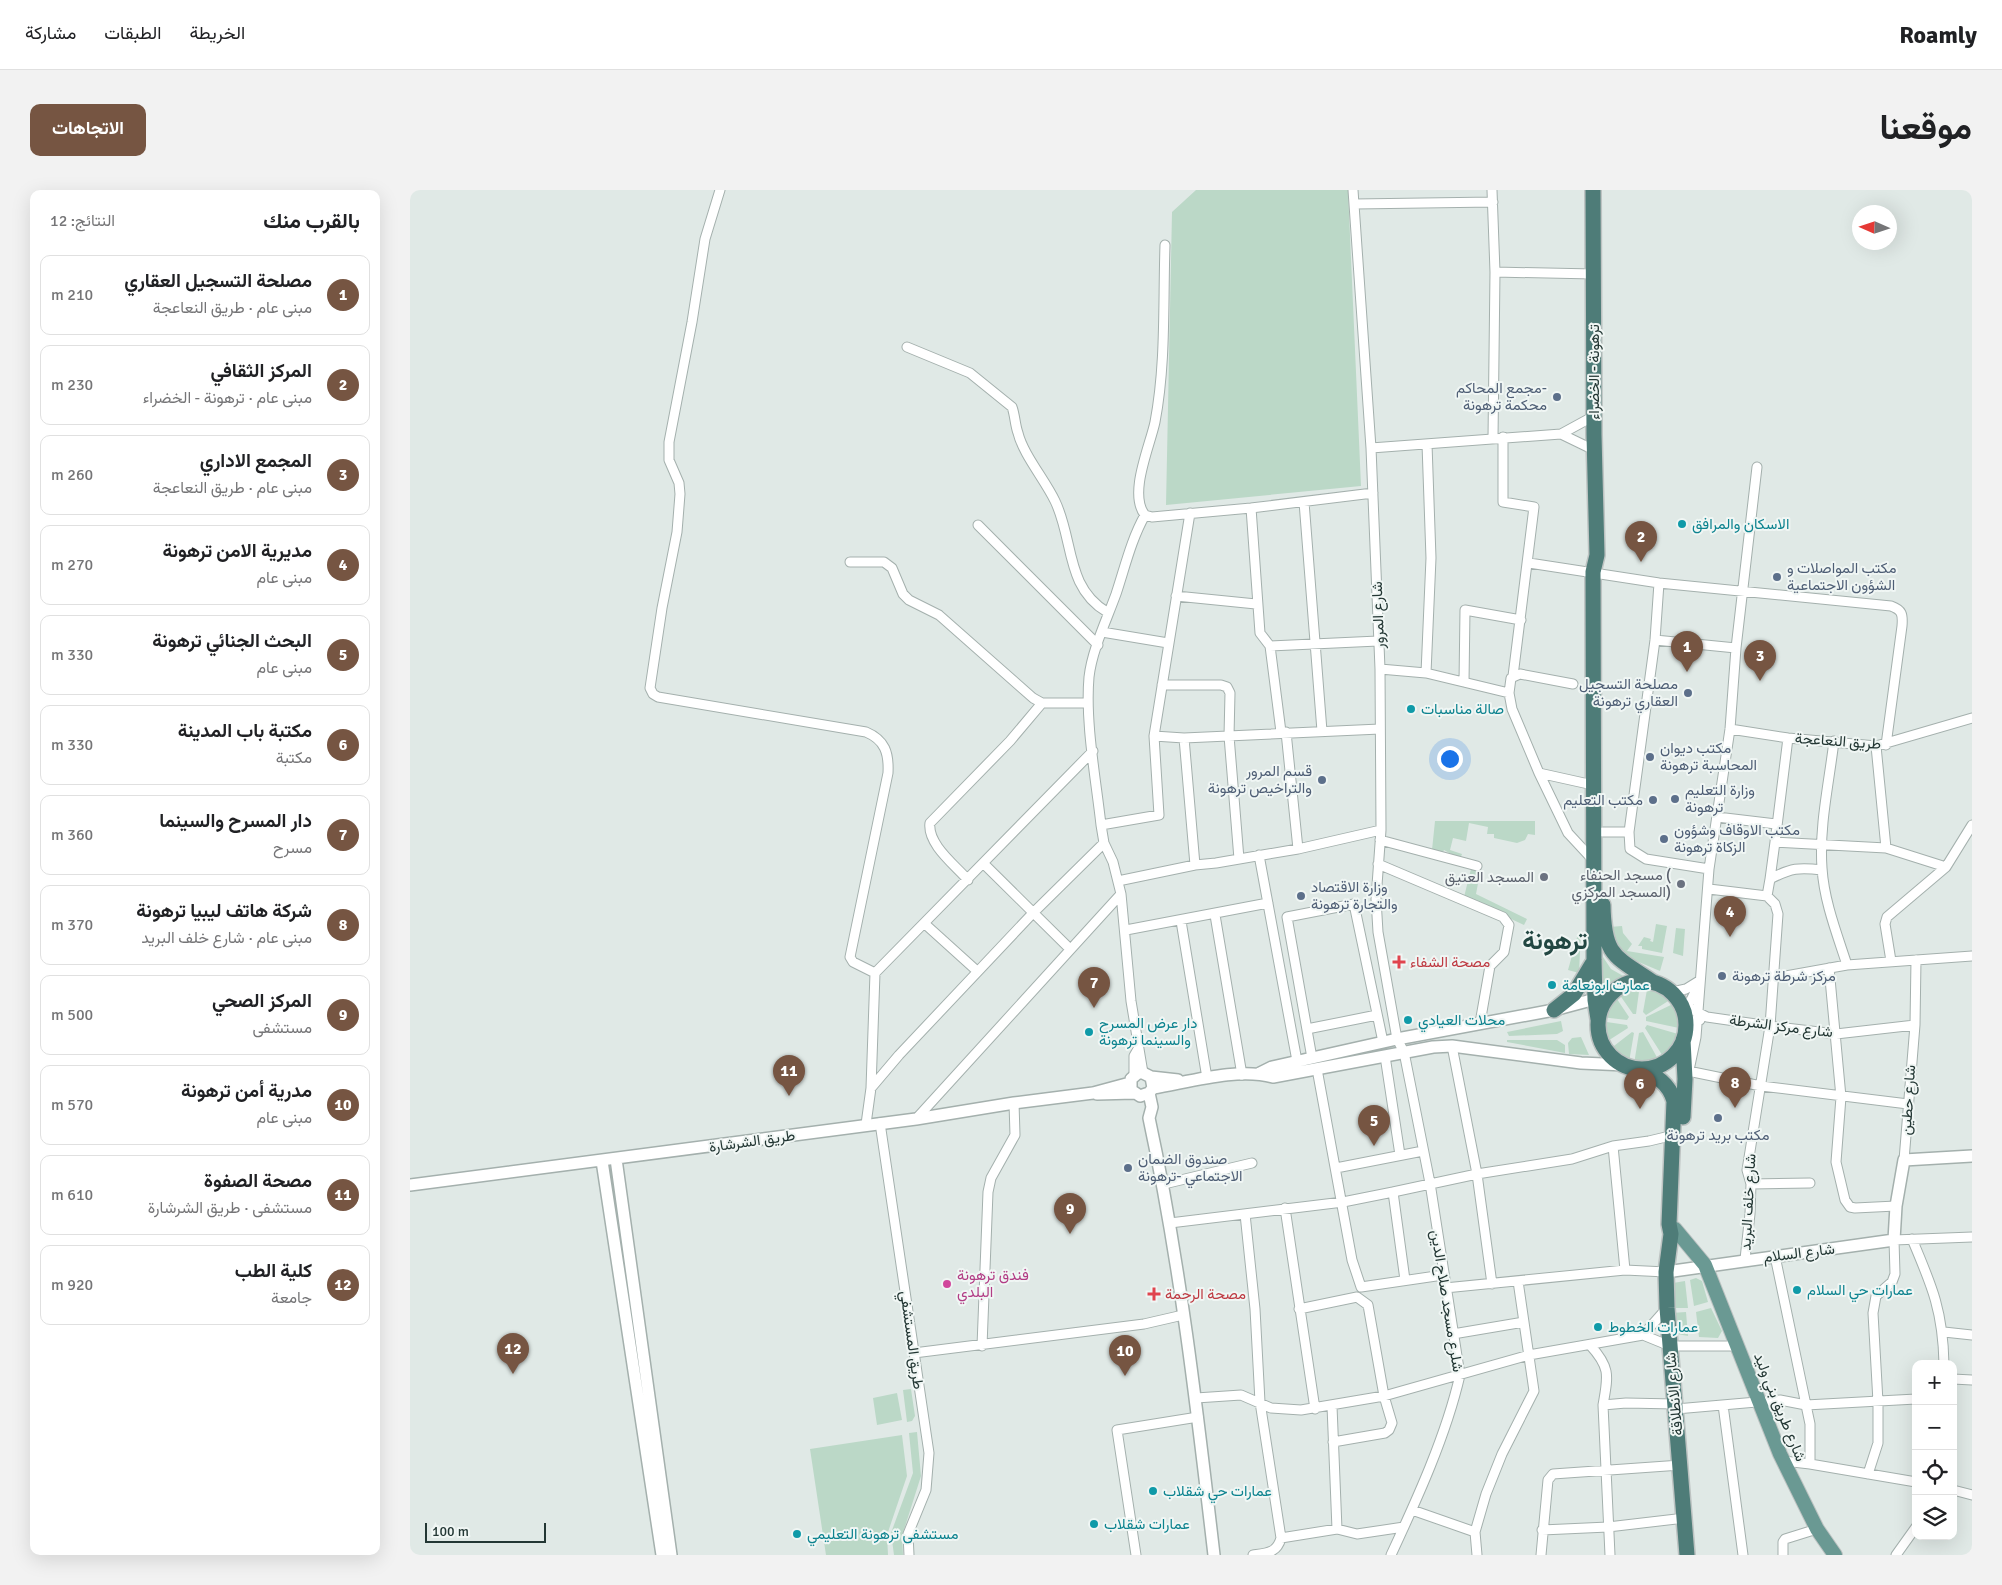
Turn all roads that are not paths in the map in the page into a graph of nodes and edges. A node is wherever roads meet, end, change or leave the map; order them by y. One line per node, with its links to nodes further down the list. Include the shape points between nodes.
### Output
1 (720, 190): 108 (street, via 705,239 669,442 669,460 680,488 678,522 650,688 658,697 866,732 882,742 887,750 888,772 850,957 853,962)
2 (1353, 190): 6 (street, شارع المرور)
3 (1492, 190): 5 (street)
4 (1593, 190): 9 (highway, ترهونة - الخضراء)
5 (1493, 202): 6 (street); 8 (street)
6 (1354, 204): 16 (street, شارع المرور)
7 (1165, 245): 23 (street, via 1159,395 1141,473 1140,493)
8 (1495, 272): 9 (street); 14 (street)
9 (1594, 274): 11 (highway, ترهونة - الخضراء)
10 (907, 347): 32 (street, via 970,372 1012,407 1018,434 1056,502 1072,563 1086,594)
11 (1594, 416): 12 (street); 17 (highway, ترهونة - الخضراء)
12 (1560, 434): 13 (street); 17 (street)
13 (1503, 437): 14 (street); 26 (street, via 1504,502 1534,507)
14 (1493, 438): 15 (street)
15 (1427, 444): 16 (street); 43 (street, via 1431,558)
16 (1371, 448): 19 (street, شارع المرور)
17 (1594, 450): 27 (highway, ترهونة - الخضراء)
18 (1756, 467): 29 (street)
19 (1373, 492): 20 (street); 35 (street, شارع المرور)
20 (1304, 502): 21 (street); 38 (street)
21 (1251, 508): 22 (street); 31 (street)
22 (1190, 513): 23 (street); 30 (street)
23 (1145, 515): 32 (street)
24 (978, 525): 39 (street)
25 (850, 562): 49 (street, via 884,562 892,568 908,600 940,616)
26 (1529, 563): 27 (street); 33 (street)
27 (1598, 573): 28 (street); 64 (highway); 70 (highway)
28 (1659, 583): 29 (street); 36 (street)
29 (1742, 592): 41 (street); 61 (street, via 1891,606 1900,610 1902,626)
30 (1176, 596): 31 (street); 37 (street)
31 (1256, 604): 40 (street, via 1260,634)
32 (1107, 612): 34 (street)
33 (1521, 620): 44 (street); 45 (street, via 1465,610)
34 (1102, 632): 37 (street); 39 (street)
35 (1378, 640): 38 (street); 42 (street, شارع المرور)
36 (1655, 640): 41 (street); 71 (street)
37 (1168, 642): 47 (street)
38 (1315, 644): 40 (street); 54 (street)
39 (1098, 645): 50 (street, via 1089,675)
40 (1270, 646): 55 (street)
41 (1736, 648): 53 (street)
42 (1380, 669): 43 (street); 52 (street, شارع المرور)
43 (1426, 673): 45 (street)
44 (1513, 676): 46 (street, via 1520,674); 48 (street)
45 (1464, 682): 48 (street)
46 (1573, 684)
47 (1162, 685): 56 (street); 57 (street, via 1227,687 1230,693)
48 (1509, 694): 63 (street, via 1512,709)
49 (1042, 703): 50 (street); 89 (street, via 930,823 933,840)
50 (1088, 703): 62 (street)
51 (1972, 718): 61 (street, طريق النعاعجة)
52 (1380, 729): 54 (street); 69 (street, شارع المرور)
53 (1730, 729): 59 (street, طريق النعاعجة); 65 (street)
54 (1322, 731): 55 (street)
55 (1283, 732): 57 (street); 77 (street)
56 (1154, 736): 58 (street); 67 (street, via 1159,815)
57 (1229, 736): 58 (street); 79 (street)
58 (1184, 738): 83 (street)
59 (1788, 738): 60 (street, طريق النعاعجة); 66 (street)
60 (1834, 742): 61 (street, طريق النعاعجة); 75 (street)
61 (1881, 745): 76 (street)
62 (1093, 751): 67 (street); 81 (street)
63 (1539, 773): 64 (street); 80 (street, via 1568,833)
64 (1593, 785): 80 (highway)
65 (1717, 817): 66 (street); 86 (street)
66 (1776, 824): 73 (street)
67 (1101, 825): 74 (street)
68 (1972, 825): 85 (street)
69 (1381, 830): 72 (street, شارع المرور); 77 (street)
70 (1603, 832): 71 (street); 111 (highway, via 1603,916 1607,946)
71 (1630, 832): 86 (street, via 1630,850 1646,859)
72 (1380, 840): 82 (street, شارع المرور); 84 (street)
73 (1774, 842): 75 (street); 88 (street)
74 (1104, 843): 90 (street); 95 (street)
75 (1821, 844): 76 (street); 87 (street)
76 (1886, 848): 85 (street)
77 (1298, 849): 78 (street)
78 (1259, 855): 79 (street); 94 (street)
79 (1239, 858): 83 (street)
80 (1593, 860): 102 (highway)
81 (984, 864): 89 (street); 95 (street)
82 (1378, 864): 119 (street, via 1504,917 1509,925 1504,952 1490,966); 124 (street, شارع المرور, via 1378,932)
83 (1195, 865): 90 (street)
84 (1477, 866)
85 (1946, 867): 104 (street, via 1887,917 1885,924)
86 (1710, 868): 91 (street)
87 (1822, 870): 88 (street, via 1794,868); 105 (street)
88 (1770, 879): 93 (street)
89 (968, 880): 98 (street)
90 (1118, 880): 92 (street)
91 (1709, 889): 93 (street); 110 (street)
92 (1121, 894): 99 (street); 100 (street)
93 (1767, 896): 109 (street, شارع خلف البريد, via 1775,904 1778,914)
94 (1268, 903): 96 (street); 130 (street)
95 (1033, 913): 100 (street); 107 (street)
96 (1214, 915): 97 (street); 135 (street)
97 (1181, 921): 99 (street); 137 (street)
98 (925, 924): 107 (street); 108 (street)
99 (1126, 930): 138 (street, via 1131,1001 1141,1054)
100 (1070, 950): 144 (street)
101 (1972, 956): 103 (street)
102 (1594, 960): 114 (highway); 115 (highway, via 1582,983)
103 (1916, 960): 104 (street); 120 (street, شارع حطين)
104 (1891, 961): 105 (street)
105 (1847, 965): 106 (street)
106 (1829, 968): 109 (street); 123 (street)
107 (977, 971): 140 (street)
108 (875, 973): 140 (street)
109 (1774, 978): 121 (street, شارع خلف البريد)
110 (1699, 981): 112 (street); 117 (street)
111 (1653, 982): 112 (highway); 113 (highway, via 1630,982)
112 (1673, 994): 117 (highway)
113 (1610, 995): 114 (street); 118 (highway)
114 (1595, 1000): 115 (street); 118 (highway)
115 (1554, 1010): 119 (street)
116 (1377, 1015): 122 (street); 122 (street, via 1354,904 1287,917); 126 (street)
117 (1691, 1016): 121 (street, شارع مركز الشرطة); 125 (highway); 136 (street)
118 (1598, 1019): 132 (highway, via 1601,1042)
119 (1480, 1023): 124 (street)
120 (1915, 1025): 123 (street, شارع مركز الشرطة); 143 (street, شارع حطين)
121 (1770, 1026): 123 (street, شارع مركز الشرطة); 139 (street, شارع خلف البريد)
122 (1307, 1029): 131 (street)
123 (1836, 1034): 141 (street)
124 (1396, 1039): 126 (street); 128 (street, شلرع مسجد صلاح الدين)
125 (1683, 1040): 133 (highway, via 1666,1061); 136 (highway)
126 (1383, 1042): 131 (street)
127 (1452, 1046): 128 (street); 132 (street, via 1581,1063); 159 (street)
128 (1404, 1052): 129 (street); 151 (street, شلرع مسجد صلاح الدين)
129 (1385, 1056): 131 (street); 152 (street)
130 (1297, 1061): 131 (street); 134 (street)
131 (1315, 1063): 134 (street, via 1273,1076); 158 (street)
132 (1625, 1065): 133 (highway)
133 (1641, 1069): 147 (highway, via 1660,1079 1672,1094)
134 (1260, 1073): 135 (street)
135 (1242, 1075): 137 (street)
136 (1687, 1075): 139 (street); 171 (highway)
137 (1207, 1078): 138 (street)
138 (1141, 1085): 142 (street, طريق الشرشارة); 162 (street, via 1152,1107 1150,1118)
139 (1761, 1086): 141 (street); 163 (street, شارع خلف البريد, via 1747,1170)
140 (871, 1088): 146 (street)
141 (1841, 1097): 143 (street); 167 (street, via 1836,1162 1845,1200 1855,1208)
142 (1014, 1103): 144 (street, طريق الشرشارة); 194 (street, via 1015,1135 991,1178 988,1192)
143 (1908, 1104): 155 (street, شارع حطين)
144 (916, 1119): 145 (street, طريق الشرشارة)
145 (880, 1123): 146 (street, طريق الشرشارة); 197 (street, طريق المستشفي)
146 (866, 1124): 154 (street, طريق الشرشارة)
147 (1674, 1134): 148 (street); 150 (highway)
148 (1649, 1141): 149 (street); 150 (street)
149 (1613, 1146): 159 (street, via 1572,1159); 178 (street)
150 (1673, 1150): 171 (highway, via 1669,1224)
151 (1423, 1151): 152 (street); 160 (street, شلرع مسجد صلاح الدين)
152 (1400, 1155): 158 (street)
153 (1972, 1156): 155 (street)
154 (616, 1159): 156 (street, طريق الشرشارة); 236 (street)
155 (1904, 1160): 167 (street, شارع حطين)
156 (602, 1161): 164 (street, طريق الشرشارة); 235 (street)
157 (1252, 1163): 162 (street)
158 (1336, 1168): 166 (street)
159 (1477, 1174): 160 (street); 183 (street)
160 (1430, 1183): 165 (street); 180 (street, شلرع مسجد صلاح الدين)
161 (1810, 1183): 163 (street)
162 (1164, 1184): 170 (street)
163 (1751, 1184): 176 (street, شارع خلف البريد)
164 (410, 1185)
165 (1393, 1192): 166 (street); 181 (street)
166 (1343, 1202): 168 (street); 181 (street, via 1352,1260 1361,1287)
167 (1896, 1206): 174 (street, شارع حطين)
168 (1285, 1208): 169 (street); 186 (street)
169 (1245, 1214): 170 (street); 207 (street)
170 (1170, 1223): 187 (street)
171 (1673, 1231): 177 (main road, شارع طريق بني وليد); 179 (highway, شارع الانطلاقة)
172 (1972, 1237): 173 (street)
173 (1912, 1239): 174 (street); 189 (street, via 1932,1282)
174 (1894, 1240): 175 (street, شارع السلام); 208 (street, via 1895,1274 1892,1282 1876,1296 1873,1313)
175 (1775, 1256): 176 (street, شارع السلام); 210 (street)
176 (1745, 1259): 177 (street, شارع السلام)
177 (1705, 1265): 179 (street, شارع السلام); 196 (main road, شارع طريق بني وليد)
178 (1625, 1270): 179 (street); 182 (street)
179 (1666, 1272): 185 (highway, شارع الانطلاقة)
180 (1443, 1275): 181 (street); 184 (street, شلرع مسجد صلاح الدين)
181 (1405, 1280)
182 (1518, 1282): 183 (street); 188 (street)
183 (1492, 1284): 184 (street)
184 (1445, 1288): 190 (street, شلرع مسجد صلاح الدين)
185 (1667, 1308): 192 (street); 195 (highway, شارع الانطلاقة)
186 (1299, 1309): 203 (street, via 1357,1296 1364,1300 1368,1305); 214 (street)
187 (1183, 1315): 194 (street, via 1144,1324); 204 (street)
188 (1524, 1322): 190 (street); 198 (street)
189 (1944, 1332): 191 (street); 199 (street)
190 (1453, 1334): 200 (street, شلرع مسجد صلاح الدين)
191 (1972, 1334)
192 (1643, 1335): 193 (street); 195 (street)
193 (1590, 1345): 198 (street); 212 (street, via 1603,1360 1607,1374)
194 (982, 1346): 197 (street)
195 (1670, 1346): 196 (street); 213 (highway, شارع الانطلاقة)
196 (1738, 1346): 206 (main road, شارع طريق بني وليد)
197 (914, 1353): 237 (street, طريق المستشفي, via 929,1453 926,1490 908,1534)
198 (1529, 1355): 200 (street); 232 (street, via 1533,1396 1502,1454)
199 (1944, 1360)
200 (1460, 1375): 203 (street); 225 (street, شلرع مسجد صلاح الدين, via 1456,1395)
201 (1957, 1379): 202 (street)
202 (1972, 1380)
203 (1384, 1396): 211 (street); 216 (street, via 1392,1423 1390,1430)
204 (1196, 1398): 207 (street, via 1241,1395); 215 (street)
205 (1912, 1399): 208 (street)
206 (1758, 1401): 209 (street); 210 (street, via 1780,1400); 217 (main road, شارع طريق بني وليد)
207 (1260, 1402): 214 (street, via 1282,1410); 234 (street)
208 (1878, 1402): 210 (street); 221 (street, via 1878,1443)
209 (1723, 1405): 213 (street); 246 (street)
210 (1806, 1405): 218 (street, via 1810,1424)
211 (1332, 1406): 214 (street); 216 (street)
212 (1603, 1406): 213 (street, via 1626,1403); 220 (street)
213 (1675, 1407): 219 (highway, شارع الانطلاقة)
214 (1315, 1409)
215 (1198, 1417): 238 (street, via 1117,1430); 239 (street)
216 (1333, 1442): 229 (street)
217 (1784, 1461): 218 (street); 230 (main road, شارع طريق بني وليد)
218 (1810, 1464): 221 (street)
219 (1681, 1465): 220 (street); 226 (highway, شارع الانطلاقة)
220 (1605, 1470): 228 (street); 231 (street, via 1549,1477)
221 (1868, 1474): 222 (street)
222 (1912, 1481)
223 (1957, 1491): 224 (street)
224 (1972, 1495)
225 (1412, 1510): 227 (street, شلرع مسجد صلاح الدين); 232 (street)
226 (1685, 1518): 228 (street); 245 (highway, شارع الانطلاقة)
227 (1404, 1527): 229 (street, via 1357,1534); 241 (street, شلرع مسجد صلاح الدين)
228 (1608, 1527): 231 (street); 244 (street)
229 (1336, 1529): 234 (street)
230 (1817, 1529): 247 (street, via 1785,1539); 248 (main road, شارع طريق بني وليد)
231 (1542, 1530): 243 (street)
232 (1475, 1532): 242 (street)
233 (1912, 1533): 249 (street)
234 (1281, 1538): 240 (street, via 1273,1552)
235 (662, 1555)
236 (671, 1555)
237 (909, 1555)
238 (1136, 1555)
239 (1214, 1555)
240 (1253, 1555)
241 (1391, 1555)
242 (1477, 1555)
243 (1540, 1555)
244 (1610, 1555)
245 (1688, 1555)
246 (1743, 1555)
247 (1783, 1555)
248 (1835, 1555)
249 (1896, 1555)

